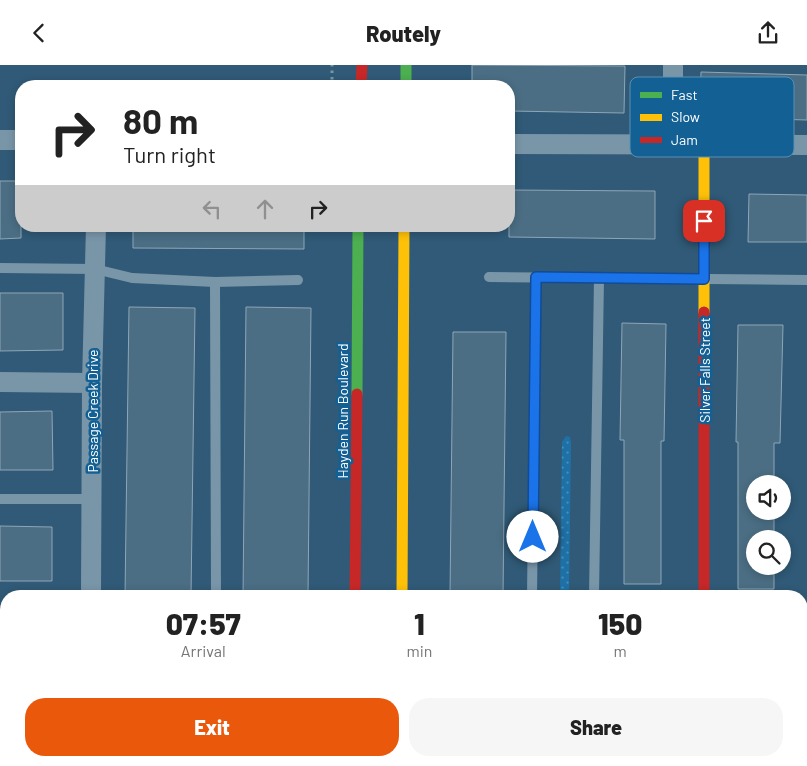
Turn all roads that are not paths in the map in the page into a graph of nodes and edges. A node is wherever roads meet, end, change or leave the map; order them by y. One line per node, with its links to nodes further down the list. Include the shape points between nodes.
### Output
1 (362, 65): 3 (main road)
2 (406, 65): 4 (main road)
3 (361, 80)
4 (406, 80)
5 (0, 140): 6 (street)
6 (15, 140)
7 (515, 144): 8 (street)
8 (630, 144)
9 (794, 145): 10 (street)
10 (807, 145)
11 (704, 157): 20 (main road, Silver Falls Street)
12 (96, 232): 16 (street, Passage Creek Drive)
13 (358, 232): 30 (main road, Hayden Run Boulevard)
14 (404, 232): 31 (main road)
15 (0, 268): 16 (lane)
16 (95, 269): 23 (lane, via 132,278); 25 (street, Passage Creek Drive)
17 (488, 277): 18 (lane)
18 (536, 277): 19 (lane); 32 (lane)
19 (599, 278): 20 (lane); 33 (lane)
20 (704, 279): 22 (lane); 34 (main road, Silver Falls Street)
21 (298, 280): 23 (lane)
22 (807, 280)
23 (214, 282): 29 (lane)
24 (0, 383): 25 (street)
25 (92, 383): 27 (street, Passage Creek Drive)
26 (0, 499): 27 (lane)
27 (92, 499): 28 (street, Passage Creek Drive)
28 (91, 590)
29 (216, 590)
30 (356, 590)
31 (402, 590)
32 (532, 590)
33 (594, 590)
34 (704, 590)

